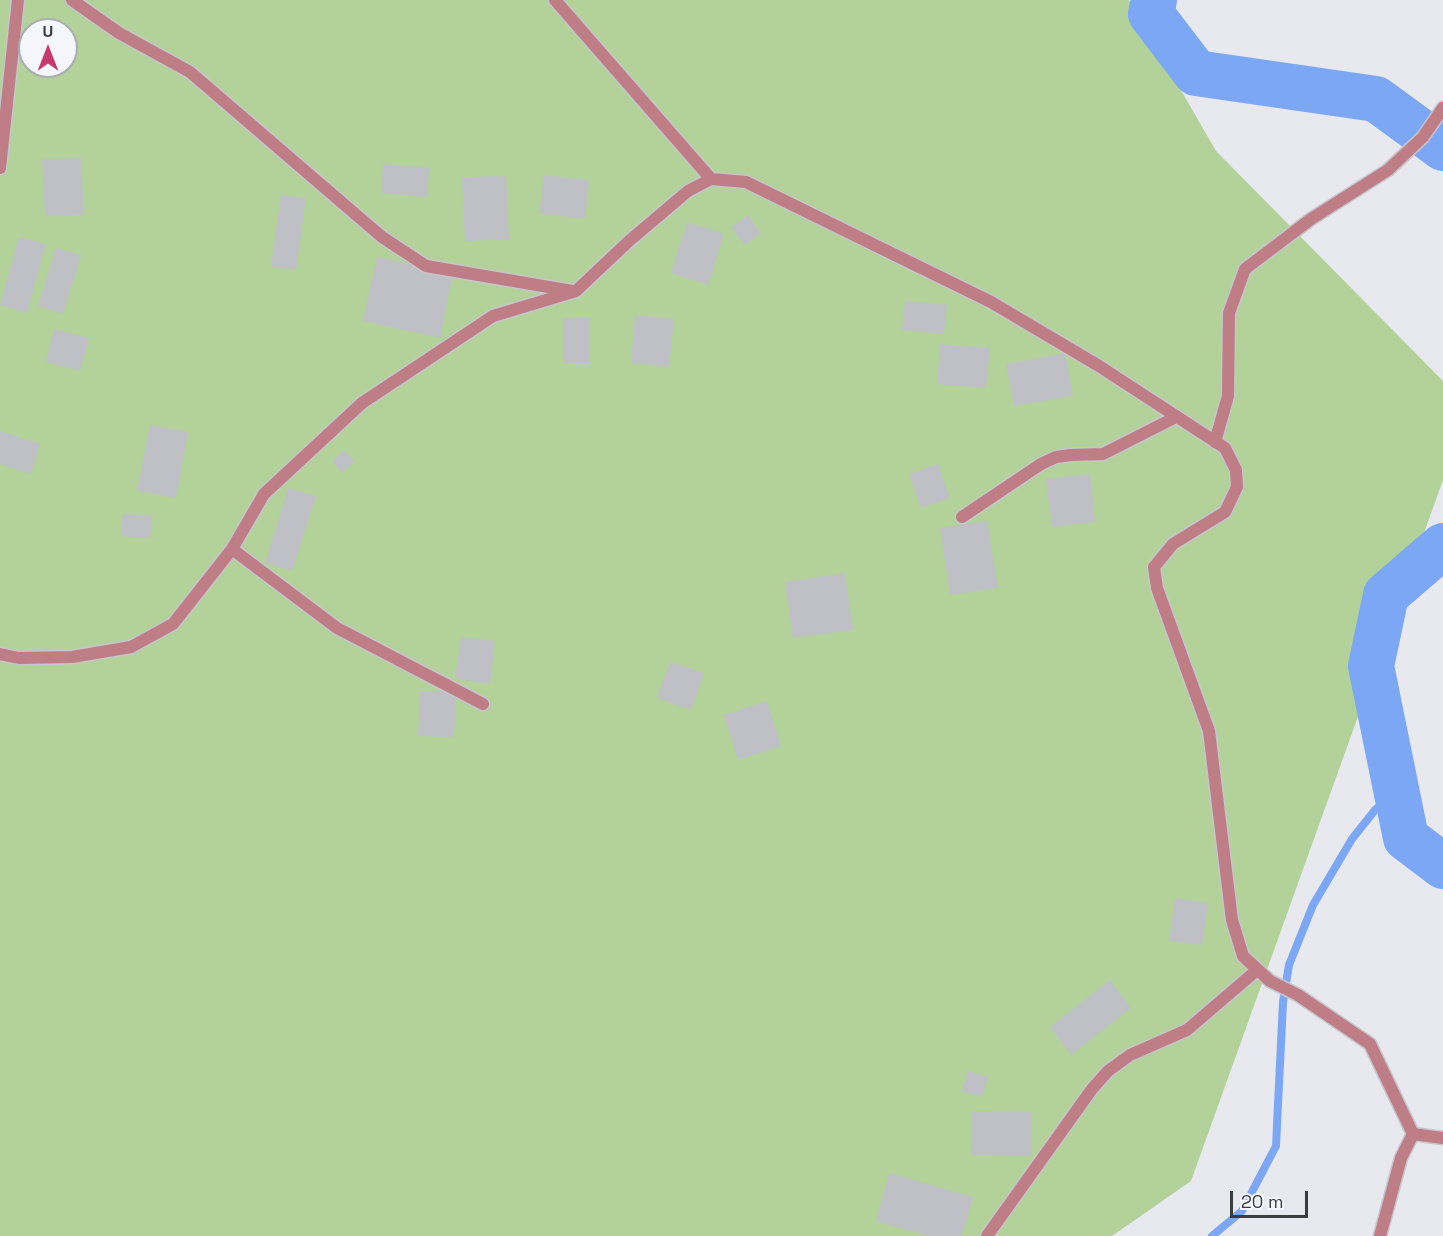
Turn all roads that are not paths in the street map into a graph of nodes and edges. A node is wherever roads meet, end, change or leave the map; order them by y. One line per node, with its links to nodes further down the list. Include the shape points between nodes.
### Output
1 (18, 0): 5 (street)
2 (72, 0): 7 (street, via 120,33 190,72 382,237 426,266)
3 (555, 0): 6 (street)
4 (1443, 108): 9 (street, via 1423,137 1388,170 1311,219 1245,269 1229,313 1228,396)
5 (0, 168)
6 (711, 179): 7 (street, via 688,191); 8 (street, via 746,182 991,302)
7 (576, 291): 11 (street, via 493,316 362,403 264,494)
8 (1176, 417): 9 (street); 10 (street, via 1103,454 1071,455 1041,464)
9 (1215, 442): 14 (street, via 1225,448 1236,470 1237,487 1229,504 1225,512 1173,544 1154,567 1156,588 1209,731 1232,920 1243,956)
10 (962, 517)
11 (232, 549): 12 (street, via 173,624 131,647 72,657 19,658); 13 (street, via 337,628)
12 (0, 654)
13 (483, 704)
14 (1257, 970): 15 (street, via 1370,1044); 17 (street, via 1187,1030 1130,1055 1108,1071)
15 (1413, 1134): 16 (street); 18 (street, via 1401,1158)
16 (1443, 1138)
17 (987, 1236)
18 (1380, 1236)

